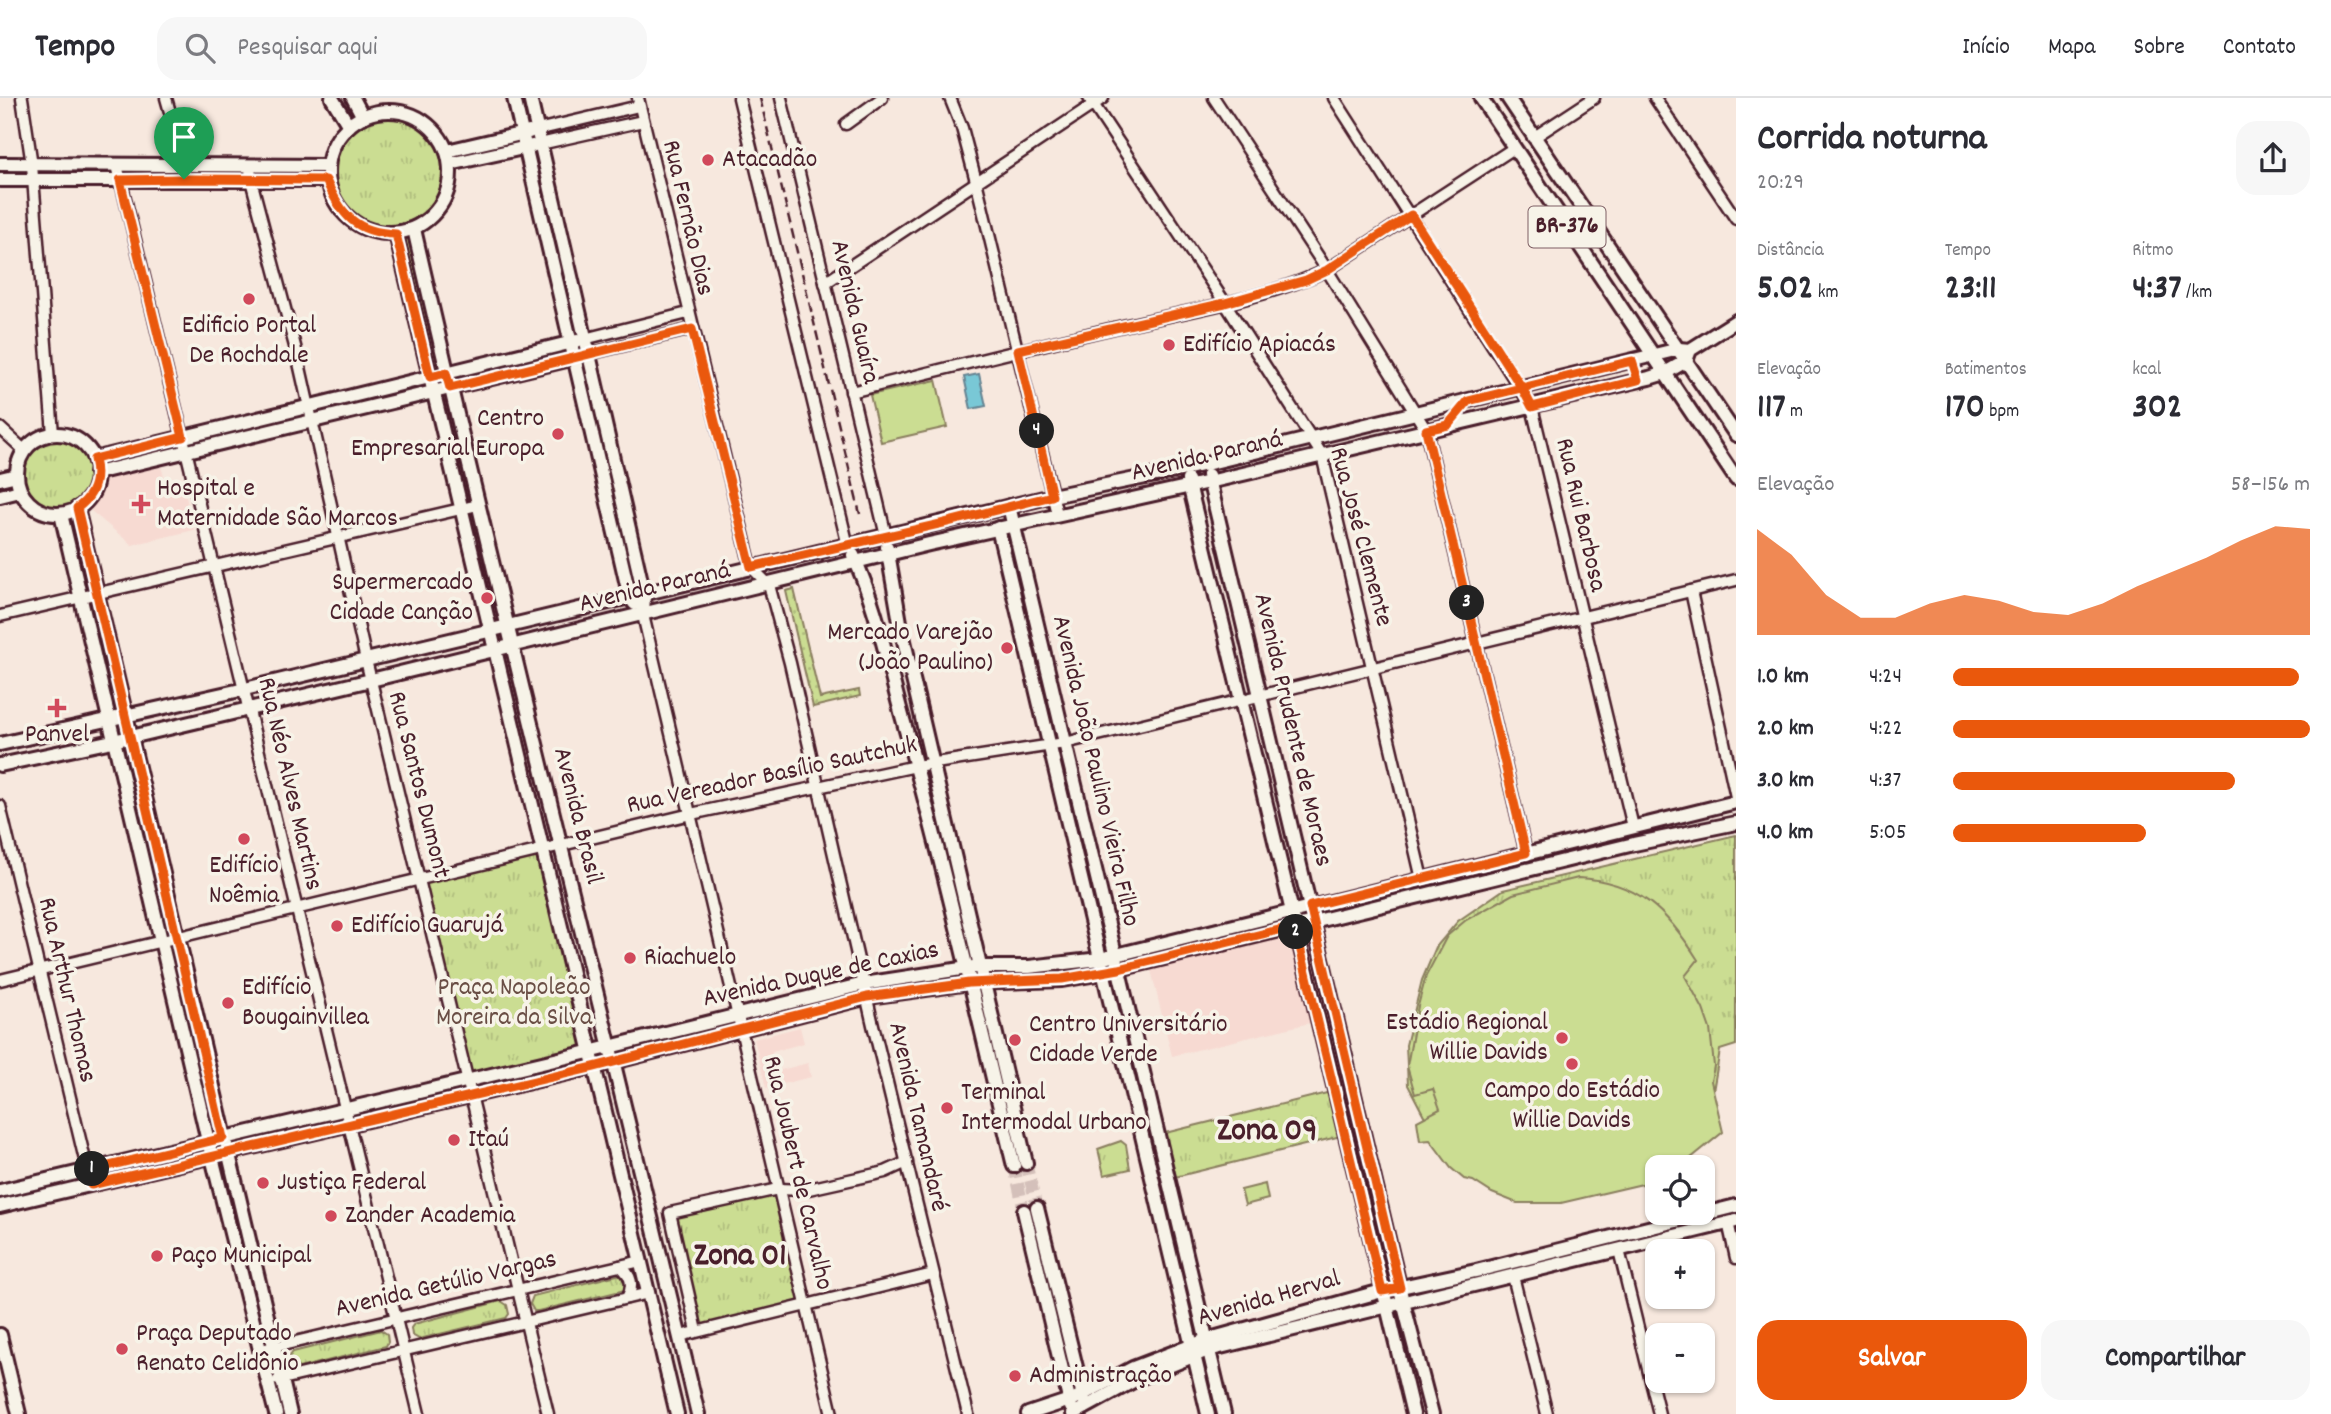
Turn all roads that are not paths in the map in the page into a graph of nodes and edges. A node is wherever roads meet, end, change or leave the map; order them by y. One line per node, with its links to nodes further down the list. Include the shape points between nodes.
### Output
1 (22, 98): 33 (street)
2 (166, 98): 36 (street)
3 (332, 98): 24 (main road)
4 (353, 98): 21 (main road)
5 (508, 98): 20 (street)
6 (514, 98): 20 (main road)
7 (530, 98): 25 (main road)
8 (739, 98): 121 (street)
9 (781, 98): 55 (street, Avenida Guaíra)
10 (882, 98): 23 (street)
11 (950, 98): 45 (street)
12 (1214, 98): 54 (street)
13 (1334, 98): 48 (street, Rua Rui Barbosa)
14 (1481, 98): 30 (main road, BR-376)
15 (1508, 98): 27 (main road, BR-376)
16 (1594, 98): 27 (street)
17 (1655, 98): 49 (street)
18 (1095, 100): 45 (street); 56 (street, Rua José Clemente)
19 (638, 102): 22 (street, Rua Fernão Dias); 25 (street)
20 (517, 112): 26 (main road)
21 (363, 117): 24 (main road); 31 (main road, via 403,112 437,133)
22 (643, 121): 28 (street); 57 (street, Rua Fernão Dias)
23 (846, 124)
24 (349, 126): 38 (main road, via 338,139)
25 (537, 130): 26 (main road); 28 (main road)
26 (522, 133): 29 (main road); 31 (main road)
27 (1533, 138): 47 (main road, BR-376)
28 (540, 144): 29 (main road); 52 (main road)
29 (526, 148): 34 (main road); 53 (main road)
30 (1514, 148): 46 (main road, BR-376); 48 (street)
31 (447, 151): 34 (main road)
32 (0, 164): 33 (main road)
33 (32, 164): 35 (main road); 41 (street)
34 (450, 164): 50 (main road, via 443,203)
35 (117, 165): 36 (main road); 42 (street, Rua Néo Alves Martins)
36 (185, 165): 37 (main road); 39 (street)
37 (250, 166): 38 (main road); 43 (street, Rua Santos Dumont)
38 (328, 166): 44 (main road)
39 (184, 179): 42 (main road); 43 (main road)
40 (0, 180): 41 (main road)
41 (32, 180): 42 (main road); 85 (street)
42 (120, 180): 87 (street, Rua Néo Alves Martins)
43 (251, 180): 44 (main road); 77 (street, Rua Santos Dumont)
44 (326, 180): 51 (main road, via 353,222)
45 (976, 181): 55 (street); 62 (street)
46 (1541, 189): 47 (main road, via 1570,212); 65 (main road, BR-376)
47 (1583, 211): 63 (main road, BR-376)
48 (1411, 215): 54 (street); 73 (street, Rua Rui Barbosa)
49 (1736, 219)
50 (414, 229): 51 (main road); 68 (main road, Avenida Brasil)
51 (396, 234): 70 (main road, Avenida Brasil)
52 (565, 255): 53 (main road); 60 (main road)
53 (551, 258): 61 (main road)
54 (1327, 270): 56 (street); 79 (street)
55 (825, 283): 75 (street, Avenida Guaíra)
56 (1225, 303): 62 (street); 88 (street, Rua José Clemente)
57 (688, 313): 59 (street, Rua Fernão Dias); 60 (street)
58 (1736, 321): 63 (main road)
59 (692, 329): 64 (street); 126 (street, Rua Fernão Dias)
60 (584, 339): 61 (main road); 64 (main road)
61 (570, 342): 66 (main road); 68 (main road)
62 (1018, 350): 75 (street); 107 (street)
63 (1685, 353): 65 (main road, Avenida Paraná); 69 (main road, Avenida Paraná); 86 (main road, BR-376)
64 (588, 355): 66 (main road); 133 (main road)
65 (1654, 356): 67 (main road, Avenida Paraná); 69 (main road, BR-376)
66 (574, 358): 72 (main road); 135 (main road)
67 (1632, 361): 71 (main road); 73 (main road, Avenida Paraná)
68 (446, 373): 70 (main road); 72 (main road, Avenida Brasil)
69 (1665, 373): 71 (main road, Avenida Paraná); 101 (main road, BR-376)
70 (430, 377): 74 (main road, Avenida Brasil); 77 (main road)
71 (1638, 380): 78 (main road, Avenida Paraná)
72 (450, 388): 74 (main road); 108 (main road, Avenida Brasil)
73 (1522, 388): 76 (main road, Avenida Paraná); 78 (street, Rua Rui Barbosa)
74 (433, 392): 80 (main road); 112 (main road, Avenida Brasil)
75 (851, 392): 118 (street, Avenida Guaíra)
76 (1468, 401): 79 (main road, Avenida Paraná); 81 (main road)
77 (307, 407): 80 (street, Rua Santos Dumont); 87 (main road)
78 (1532, 407): 81 (main road, Avenida Paraná); 140 (street, Rua Rui Barbosa)
79 (1418, 414): 82 (main road, Avenida Paraná); 84 (street)
80 (311, 422): 92 (main road); 119 (street, Rua Santos Dumont)
81 (1448, 425): 84 (main road, Avenida Paraná)
82 (1365, 426): 88 (main road, Avenida Paraná); 89 (main road)
83 (0, 428): 90 (street)
84 (1426, 430): 89 (main road, Avenida Paraná); 144 (street)
85 (53, 434): 90 (main road, via 36,439); 94 (main road, via 77,439)
86 (1736, 435)
87 (183, 437): 92 (street, Rua Néo Alves Martins); 94 (main road)
88 (1312, 439): 91 (main road, Avenida Paraná); 93 (street, Rua José Clemente)
89 (1392, 439): 93 (main road, Avenida Paraná)
90 (24, 450): 99 (main road)
91 (1258, 451): 95 (main road, Avenida Paraná); 98 (main road)
92 (187, 452): 97 (main road); 125 (street, Rua Néo Alves Martins)
93 (1322, 454): 98 (main road, Avenida Paraná); 151 (street, Rua José Clemente)
94 (94, 459): 97 (main road)
95 (1205, 464): 96 (main road, Avenida Paraná); 102 (main road, Avenida Prudente de Moraes)
96 (1185, 469): 103 (main road, Avenida Paraná); 104 (main road, Avenida Prudente de Moraes)
97 (96, 473): 110 (main road, via 92,493)
98 (1240, 474): 102 (main road, Avenida Paraná)
99 (17, 475): 100 (main road); 105 (main road)
100 (0, 479)
101 (1736, 479)
102 (1209, 482): 104 (main road, Avenida Paraná); 155 (main road, Avenida Prudente de Moraes)
103 (1107, 485): 107 (main road, Avenida Paraná); 111 (main road)
104 (1189, 486): 111 (main road, Avenida Paraná); 156 (main road, Avenida Prudente de Moraes)
105 (20, 491): 106 (main road); 113 (main road, via 33,506)
106 (0, 496)
107 (1052, 496): 109 (main road, Avenida Paraná); 114 (street)
108 (478, 505): 112 (street); 142 (main road, Avenida Brasil)
109 (1009, 506): 115 (main road, Avenida Paraná); 116 (main road, Avenida João Paulino Vieira Filho)
110 (77, 508): 113 (main road); 132 (main road)
111 (1085, 508): 114 (main road, Avenida Paraná)
112 (461, 509): 119 (street); 143 (main road, Avenida Brasil)
113 (61, 514): 134 (main road)
114 (1057, 514): 116 (main road, Avenida Paraná)
115 (944, 523): 118 (main road, Avenida Paraná); 120 (main road)
116 (1013, 524): 117 (main road, Avenida Paraná); 164 (main road, Avenida João Paulino Vieira Filho)
117 (998, 528): 120 (main road, Avenida Paraná); 166 (main road, Avenida João Paulino Vieira Filho)
118 (886, 536): 121 (main road, Avenida Paraná); 122 (main road)
119 (338, 538): 125 (street); 149 (street, Rua Santos Dumont)
120 (929, 544): 122 (main road, Avenida Paraná)
121 (848, 546): 123 (main road, Avenida Paraná); 124 (main road)
122 (888, 554): 124 (main road, Avenida Paraná); 167 (main road)
123 (797, 557): 126 (main road, Avenida Paraná); 127 (main road)
124 (856, 562): 127 (main road, Avenida Paraná); 169 (main road)
125 (215, 566): 132 (street); 153 (street, Rua Néo Alves Martins)
126 (751, 567): 128 (main road, Avenida Paraná); 130 (street)
127 (820, 572): 130 (main road, Avenida Paraná)
128 (705, 579): 133 (main road, Avenida Paraná); 136 (main road)
129 (1736, 580): 131 (street, Rua Vereador Basílio Sautchuk)
130 (769, 585): 136 (main road, Avenida Paraná); 170 (street, Avenida Tamandaré)
131 (1691, 591): 140 (street, Rua Vereador Basílio Sautchuk); 171 (street)
132 (97, 594): 134 (street); 159 (main road)
133 (644, 594): 135 (main road, Avenida Paraná); 138 (main road)
134 (81, 597): 139 (street); 160 (main road)
135 (630, 598): 137 (main road, Avenida Paraná); 138 (main road)
136 (686, 604): 138 (main road, Avenida Paraná)
137 (575, 610): 141 (main road); 142 (main road, Avenida Paraná)
138 (643, 615): 141 (main road, Avenida Paraná); 174 (street, Rua Joubert de Carvalho)
139 (0, 616)
140 (1583, 617): 144 (street, Rua Vereador Basílio Sautchuk); 176 (street, Rua Rui Barbosa)
141 (599, 625): 146 (main road, Avenida Paraná)
142 (506, 626): 143 (main road, Avenida Paraná); 146 (main road, Avenida Brasil)
143 (490, 630): 145 (main road, Avenida Paraná); 147 (main road, Avenida Brasil)
144 (1477, 643): 151 (street, Rua Vereador Basílio Sautchuk); 179 (street)
145 (435, 644): 148 (main road); 149 (main road, Avenida Paraná)
146 (511, 646): 147 (main road, Avenida Paraná); 177 (main road, Avenida Brasil)
147 (495, 650): 148 (main road, Avenida Paraná); 178 (main road, Avenida Brasil)
148 (468, 656): 152 (main road, Avenida Paraná)
149 (366, 660): 150 (main road, Avenida Paraná); 152 (street, Rua Santos Dumont)
150 (337, 667): 153 (main road, Avenida Paraná); 154 (main road)
151 (1373, 668): 155 (street, Rua Vereador Basílio Sautchuk); 180 (street, Rua José Clemente)
152 (371, 680): 154 (main road, Avenida Paraná); 181 (street, Rua Santos Dumont)
153 (245, 690): 157 (main road, Avenida Paraná); 158 (street, Rua Néo Alves Martins)
154 (318, 692): 158 (main road, Avenida Paraná)
155 (1260, 695): 156 (street, Rua Vereador Basílio Sautchuk); 182 (main road, Avenida Prudente de Moraes)
156 (1240, 700): 164 (street, Rua Vereador Basílio Sautchuk); 184 (main road, Avenida Prudente de Moraes)
157 (158, 709): 159 (main road, Avenida Paraná); 161 (main road)
158 (249, 709): 161 (main road, Avenida Paraná); 183 (street, Rua Néo Alves Martins)
159 (126, 716): 160 (main road, Avenida Paraná); 162 (main road)
160 (110, 720): 163 (main road); 165 (main road, Avenida Paraná)
161 (188, 723): 162 (main road, Avenida Paraná)
162 (131, 737): 163 (main road, Avenida Paraná); 187 (main road)
163 (115, 740): 168 (main road, Avenida Paraná); 188 (main road)
164 (1065, 743): 166 (street, Rua Vereador Basílio Sautchuk); 189 (main road, Avenida João Paulino Vieira Filho)
165 (0, 744)
166 (1049, 746): 167 (street, Rua Vereador Basílio Sautchuk); 190 (main road, Avenida João Paulino Vieira Filho)
167 (932, 763): 169 (street, Rua Vereador Basílio Sautchuk); 192 (main road)
168 (0, 765)
169 (916, 766): 170 (street, Rua Vereador Basílio Sautchuk); 192 (main road)
170 (820, 786): 174 (street, Rua Vereador Basílio Sautchuk); 202 (street, Avenida Tamandaré)
171 (1736, 797)
172 (1736, 802): 176 (main road, Avenida Duque de Caxias)
173 (0, 806): 194 (street, Rua Arthur Thomas)
174 (691, 814): 177 (street, Rua Vereador Basílio Sautchuk); 205 (street, Rua Joubert de Carvalho)
175 (1736, 823): 185 (main road, Avenida Duque de Caxias)
176 (1633, 827): 179 (main road, Avenida Duque de Caxias)
177 (561, 845): 178 (street, Rua Vereador Basílio Sautchuk); 209 (main road, Avenida Brasil)
178 (542, 849): 181 (street, Rua Vereador Basílio Sautchuk); 210 (main road, Avenida Brasil)
179 (1526, 853): 180 (main road, Avenida Duque de Caxias)
180 (1422, 878): 182 (main road, Avenida Duque de Caxias)
181 (419, 879): 183 (street, Rua Vereador Basílio Sautchuk); 215 (street, Rua Santos Dumont)
182 (1310, 906): 184 (main road, Avenida Duque de Caxias); 185 (main road, Avenida Prudente de Moraes)
183 (297, 908): 187 (street, Rua Vereador Basílio Sautchuk); 218 (street, Rua Néo Alves Martins)
184 (1291, 911): 186 (main road, Avenida Prudente de Moraes); 189 (main road, Avenida Duque de Caxias)
185 (1314, 922): 186 (main road, Avenida Duque de Caxias); 250 (main road, Avenida Prudente de Moraes)
186 (1295, 926): 193 (main road, Avenida Duque de Caxias); 253 (main road, Avenida Prudente de Moraes)
187 (176, 937): 188 (street, Rua Vereador Basílio Sautchuk); 223 (main road)
188 (161, 941): 194 (street, Rua Vereador Basílio Sautchuk); 224 (main road)
189 (1115, 955): 190 (main road, Avenida Duque de Caxias); 193 (main road, Avenida João Paulino Vieira Filho)
190 (1100, 958): 191 (main road, Avenida Duque de Caxias); 196 (main road, Avenida João Paulino Vieira Filho)
191 (1030, 967): 192 (main road, Avenida Duque de Caxias); 197 (main road)
192 (972, 968): 195 (main road, Avenida Duque de Caxias); 199 (main road); 200 (main road)
193 (1119, 969): 196 (main road, Avenida Duque de Caxias); 266 (main road, Avenida João Paulino Vieira Filho)
194 (39, 970): 198 (street, Rua Vereador Basílio Sautchuk); 230 (street, Rua Arthur Thomas)
195 (936, 972): 201 (main road); 202 (main road, Avenida Duque de Caxias)
196 (1103, 972): 197 (main road, Avenida Duque de Caxias); 269 (main road, Avenida João Paulino Vieira Filho)
197 (1062, 979): 199 (main road, Avenida Duque de Caxias)
198 (0, 980)
199 (983, 982): 200 (main road, Avenida Duque de Caxias); 200 (main road, via 1020,1165)
200 (969, 983): 201 (main road, Avenida Duque de Caxias)
201 (918, 989): 202 (main road, Avenida Duque de Caxias)
202 (866, 990): 203 (main road, Avenida Duque de Caxias); 204 (main road, Avenida Duque de Caxias); 228 (street, Avenida Tamandaré)
203 (789, 1002): 204 (main road); 205 (main road, Avenida Duque de Caxias)
204 (820, 1008): 207 (main road, Avenida Duque de Caxias)
205 (739, 1014): 206 (main road, Avenida Duque de Caxias); 207 (street, Rua Joubert de Carvalho)
206 (702, 1023): 208 (main road); 209 (main road, Avenida Duque de Caxias)
207 (743, 1030): 208 (main road, Avenida Duque de Caxias); 233 (street, Rua Joubert de Carvalho)
208 (677, 1045): 211 (main road, Avenida Duque de Caxias)
209 (611, 1046): 210 (main road, Avenida Duque de Caxias); 211 (main road, Avenida Brasil)
210 (591, 1051): 212 (main road, Avenida Brasil); 213 (main road, Avenida Duque de Caxias)
211 (614, 1062): 212 (main road, Avenida Duque de Caxias); 265 (main road, Avenida Brasil)
212 (594, 1067): 214 (main road, Avenida Duque de Caxias); 244 (main road, Avenida Brasil)
213 (518, 1068): 214 (main road); 215 (main road, Avenida Duque de Caxias)
214 (547, 1077): 217 (main road, Avenida Duque de Caxias)
215 (467, 1080): 216 (main road, Avenida Duque de Caxias); 217 (street, Rua Santos Dumont)
216 (413, 1092): 218 (main road, Avenida Duque de Caxias); 219 (main road)
217 (470, 1095): 219 (main road, Avenida Duque de Caxias); 252 (street, Rua Santos Dumont)
218 (345, 1108): 220 (street, Rua Néo Alves Martins); 221 (main road, Avenida Duque de Caxias)
219 (394, 1113): 220 (main road, Avenida Duque de Caxias)
220 (349, 1124): 222 (main road, Avenida Duque de Caxias); 260 (street, Rua Néo Alves Martins)
221 (275, 1125): 222 (main road); 223 (main road, Avenida Duque de Caxias)
222 (302, 1135): 226 (main road, Avenida Duque de Caxias)
223 (223, 1138): 224 (main road, Avenida Duque de Caxias); 226 (main road)
224 (208, 1141): 225 (main road, Avenida Duque de Caxias); 227 (main road)
225 (176, 1149): 229 (main road); 230 (main road, Avenida Duque de Caxias)
226 (227, 1153): 227 (main road, Avenida Duque de Caxias); 267 (main road)
227 (212, 1157): 229 (main road, Avenida Duque de Caxias); 267 (main road)
228 (907, 1162): 233 (street, via 885,1172 804,1190); 248 (street, Avenida Tamandaré)
229 (152, 1170): 231 (main road, Avenida Duque de Caxias)
230 (88, 1171): 231 (street, Rua Arthur Thomas); 232 (main road, Avenida Duque de Caxias)
231 (91, 1185): 235 (main road, Avenida Duque de Caxias)
232 (19, 1186): 234 (main road, Avenida Duque de Caxias); 235 (main road)
233 (778, 1189): 257 (street, Rua Joubert de Carvalho); 263 (street, via 670,1213)
234 (0, 1191)
235 (46, 1195): 236 (main road, Avenida Duque de Caxias)
236 (0, 1206)
237 (1736, 1206): 239 (main road, Avenida Herval)
238 (1732, 1222): 240 (main road, Avenida Herval); 243 (street)
239 (1650, 1227): 240 (main road); 242 (main road, Avenida Herval)
240 (1640, 1245): 241 (main road, Avenida Herval)
241 (1619, 1250): 246 (main road, Avenida Herval); 292 (street)
242 (1535, 1256): 246 (main road); 247 (main road, Avenida Herval)
243 (1736, 1258)
244 (641, 1261): 245 (street, Avenida Getúlio Vargas); 254 (main road, Avenida Brasil)
245 (620, 1266): 252 (street, Avenida Getúlio Vargas); 255 (street, via 631,1279)
246 (1559, 1266): 249 (main road, Avenida Herval)
247 (1476, 1271): 250 (main road, Avenida Herval); 251 (main road)
248 (933, 1273): 257 (street); 284 (street, Avenida Tamandaré)
249 (1513, 1276): 251 (main road, Avenida Herval); 291 (street)
250 (1400, 1288): 253 (main road, Avenida Herval); 256 (main road, Avenida Prudente de Moraes)
251 (1461, 1289): 256 (main road, Avenida Herval)
252 (518, 1290): 260 (street, Avenida Getúlio Vargas); 261 (street, Rua Santos Dumont)
253 (1382, 1291): 258 (main road, Avenida Prudente de Moraes); 259 (main road, Avenida Herval)
254 (649, 1293): 255 (street, Avenida Getúlio Vargas); 281 (main road, Avenida Brasil)
255 (627, 1298): 261 (street, Avenida Getúlio Vargas)
256 (1403, 1302): 258 (main road, Avenida Herval); 290 (main road, Avenida Prudente de Moraes)
257 (806, 1305): 263 (street); 283 (street, Rua Joubert de Carvalho)
258 (1386, 1306): 262 (main road, Avenida Herval); 289 (main road, Avenida Prudente de Moraes)
259 (1291, 1315): 262 (main road); 266 (main road, Avenida Herval)
260 (396, 1319): 267 (street, Avenida Getúlio Vargas); 268 (street, Rua Néo Alves Martins)
261 (526, 1322): 268 (street, Avenida Getúlio Vargas); 280 (street, Rua Santos Dumont)
262 (1306, 1325): 266 (main road, Avenida Herval)
263 (697, 1331): 265 (street)
264 (0, 1335): 276 (main road)
265 (680, 1336): 282 (main road, Avenida Brasil)
266 (1207, 1345): 269 (main road, Avenida Herval); 288 (main road, Avenida João Paulino Vieira Filho)
267 (267, 1349): 271 (main road)
268 (404, 1351): 271 (street, Avenida Getúlio Vargas); 279 (street, Rua Néo Alves Martins)
269 (1193, 1351): 270 (main road, Avenida Herval); 272 (main road, Avenida Herval); 287 (main road, Avenida João Paulino Vieira Filho)
270 (1133, 1368): 272 (main road); 273 (main road, Avenida Herval)
271 (274, 1380): 277 (main road); 278 (main road)
272 (1127, 1384): 275 (main road, Avenida Herval)
273 (1083, 1394): 274 (main road, Avenida Herval); 274 (main road, via 1031,1210); 275 (main road)
274 (1070, 1400): 285 (main road, Avenida Herval); 286 (main road)
275 (1087, 1411): 286 (main road, Avenida Herval)
276 (19, 1414)
277 (276, 1414)
278 (290, 1414)
279 (419, 1414)
280 (548, 1414)
281 (677, 1414)
282 (698, 1414)
283 (832, 1414)
284 (968, 1414)
285 (1028, 1414)
286 (1073, 1414)
287 (1208, 1414)
288 (1224, 1414)
289 (1413, 1414)
290 (1432, 1414)
291 (1547, 1414)
292 (1659, 1414)

